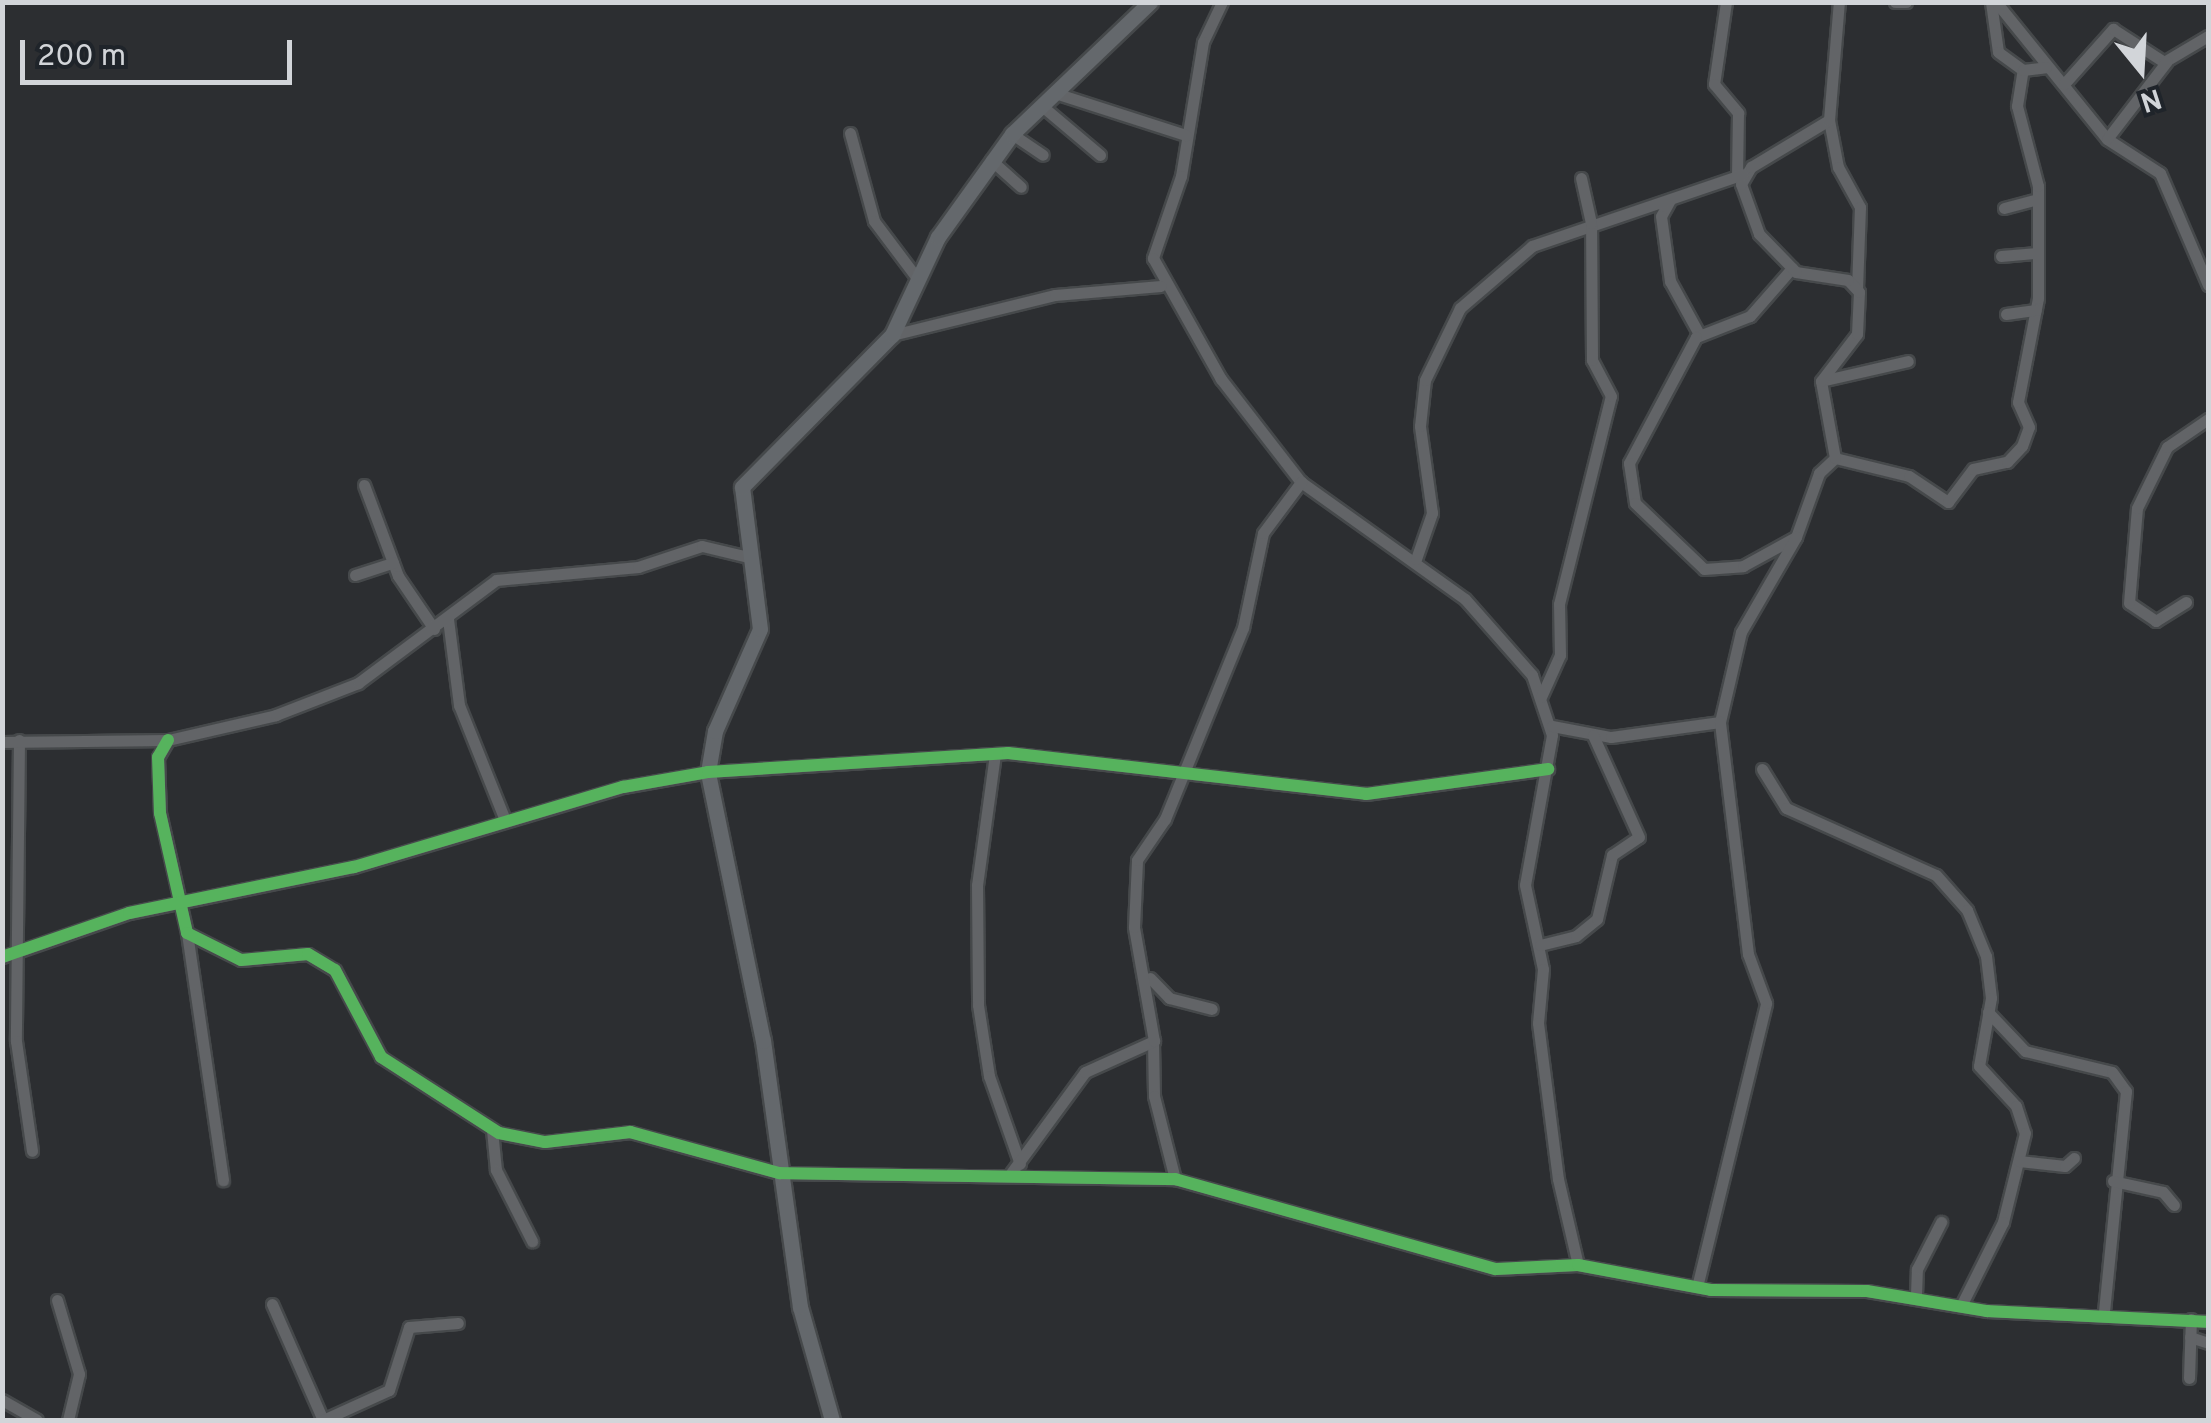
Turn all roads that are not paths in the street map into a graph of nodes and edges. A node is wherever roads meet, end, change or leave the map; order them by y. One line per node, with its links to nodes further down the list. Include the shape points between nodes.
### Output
1 (1150, 2): 13 (main road)
2 (1222, 2): 18 (street, via 1203,42)
3 (1726, 2): 23 (street, via 1714,84 1738,113)
4 (1839, 2): 15 (street)
5 (1895, 2): 6 (street)
6 (1906, 2)
7 (1994, 2): 10 (street); 11 (street, via 1998,52)
8 (2208, 36): 9 (street)
9 (2167, 61): 12 (street, via 2114,29); 19 (street)
10 (2046, 67): 11 (street); 12 (street)
11 (2023, 70): 26 (street, via 2018,114)
12 (2064, 84): 19 (street)
13 (1055, 93): 14 (main road); 18 (street)
14 (1042, 106): 17 (main road); 21 (street)
15 (1829, 120): 23 (street); 36 (street, via 1838,167 1860,207)
16 (850, 133): 33 (street, via 874,221)
17 (1012, 134): 20 (street); 22 (main road)
18 (1186, 136): 35 (street, via 1178,190 1154,238)
19 (2107, 139): 34 (street, via 2160,173)
20 (1043, 155)
21 (1100, 155)
22 (990, 160): 25 (street); 33 (main road)
23 (1740, 174): 27 (street); 32 (street, via 1752,221)
24 (1580, 178): 29 (street)
25 (1021, 187)
26 (2038, 199): 28 (street); 30 (street)
27 (1670, 200): 29 (street); 39 (street, via 1661,216 1670,281)
28 (2004, 208)
29 (1591, 223): 49 (street, via 1532,246 1452,319 1420,416 1432,500); 55 (street, via 1592,360 1611,396 1560,604 1560,656)
30 (2036, 254): 31 (street); 37 (street)
31 (2002, 256)
32 (1792, 268): 36 (street); 39 (street, via 1750,316)
33 (917, 278): 40 (main road)
34 (2208, 285)
35 (1162, 286): 40 (street, via 1055,295); 45 (street)
36 (1857, 288): 42 (street, via 1857,334)
37 (2036, 310): 38 (street); 44 (street, via 2018,402 2027,435 2007,462 1973,469 1948,502 1909,476)
38 (2006, 314)
39 (1699, 334): 47 (street, via 1629,462 1634,503 1704,569 1743,566)
40 (892, 335): 48 (main road, via 747,478 740,502)
41 (1908, 361): 42 (street)
42 (1821, 381): 44 (street)
43 (2208, 418): 52 (street, via 2166,448 2138,508 2129,603 2156,621)
44 (1835, 458): 47 (street, via 1818,473)
45 (1301, 482): 49 (street); 63 (street, via 1263,533 1243,628)
46 (364, 485): 50 (street)
47 (1796, 537): 56 (street, via 1768,597 1748,616)
48 (748, 557): 53 (street, via 702,546 638,566 505,578); 66 (main road, via 760,629 715,732)
49 (1416, 558): 55 (street, via 1512,645)
50 (393, 563): 51 (street); 54 (street)
51 (355, 576)
52 (2186, 602)
53 (448, 619): 54 (street); 67 (street, via 458,705)
54 (434, 629): 60 (street, via 340,693)
55 (1541, 697): 57 (street)
56 (1720, 722): 58 (street); 90 (street, via 1748,954 1766,1003)
57 (1552, 726): 58 (street); 64 (street)
58 (1593, 736): 70 (street, via 1638,837 1612,855 1597,920 1576,936)
59 (18, 740): 60 (street); 61 (street); 71 (street)
60 (168, 740): 68 (street, via 157,764)
61 (2, 742)
62 (995, 754): 63 (street); 66 (street); 81 (street, via 978,886 978,1004 989,1076)
63 (1182, 766): 64 (street, via 1342,794); 73 (street, via 1165,819 1137,860 1134,927)
64 (1548, 769): 70 (street, via 1526,847)
65 (1762, 770): 75 (street, via 1786,808 1912,858 1956,894 1990,969)
66 (708, 772): 67 (street); 82 (main road)
67 (505, 820): 68 (street, via 354,867)
68 (176, 902): 69 (street); 71 (street)
69 (187, 932): 77 (street, via 241,960 308,954 335,970 382,1058 448,1092); 83 (street)
70 (1540, 945): 89 (street, via 1538,1023)
71 (17, 954): 72 (street); 78 (street, via 16,1041)
72 (2, 957)
73 (1148, 974): 74 (street, via 1169,998); 76 (street)
74 (1212, 1009)
75 (1988, 1012): 80 (street, via 1979,1066 2021,1116); 85 (street, via 2025,1051 2122,1080 2128,1110)
76 (1154, 1041): 81 (street, via 1084,1072); 84 (street, via 1154,1096)
77 (492, 1130): 82 (street, via 545,1142 630,1132); 88 (street, via 496,1170)
78 (32, 1151)
79 (2074, 1158): 80 (street, via 2065,1166)
80 (2019, 1162): 94 (street, via 2002,1222)
81 (1016, 1168): 82 (street); 84 (street)
82 (780, 1173): 106 (main road, via 800,1307)
83 (222, 1180)
84 (1175, 1180): 89 (street, via 1468,1265)
85 (2113, 1181): 86 (street, via 2163,1192); 95 (street)
86 (2174, 1205)
87 (1941, 1222): 91 (street, via 1917,1269)
88 (532, 1241)
89 (1578, 1264): 90 (street)
90 (1697, 1287): 91 (street)
91 (1916, 1296): 94 (street)
92 (57, 1300): 104 (street, via 79,1374)
93 (272, 1304): 105 (street)
94 (1960, 1306): 95 (street)
95 (2104, 1312): 96 (street)
96 (2191, 1319): 97 (street); 99 (street)
97 (2208, 1322)
98 (458, 1323): 105 (street, via 409,1327 388,1390)
99 (2190, 1337): 100 (street); 101 (street)
100 (2208, 1343)
101 (2189, 1378)
102 (2, 1400): 103 (street)
103 (37, 1420)
104 (68, 1420)
105 (323, 1420)
106 (832, 1420)

